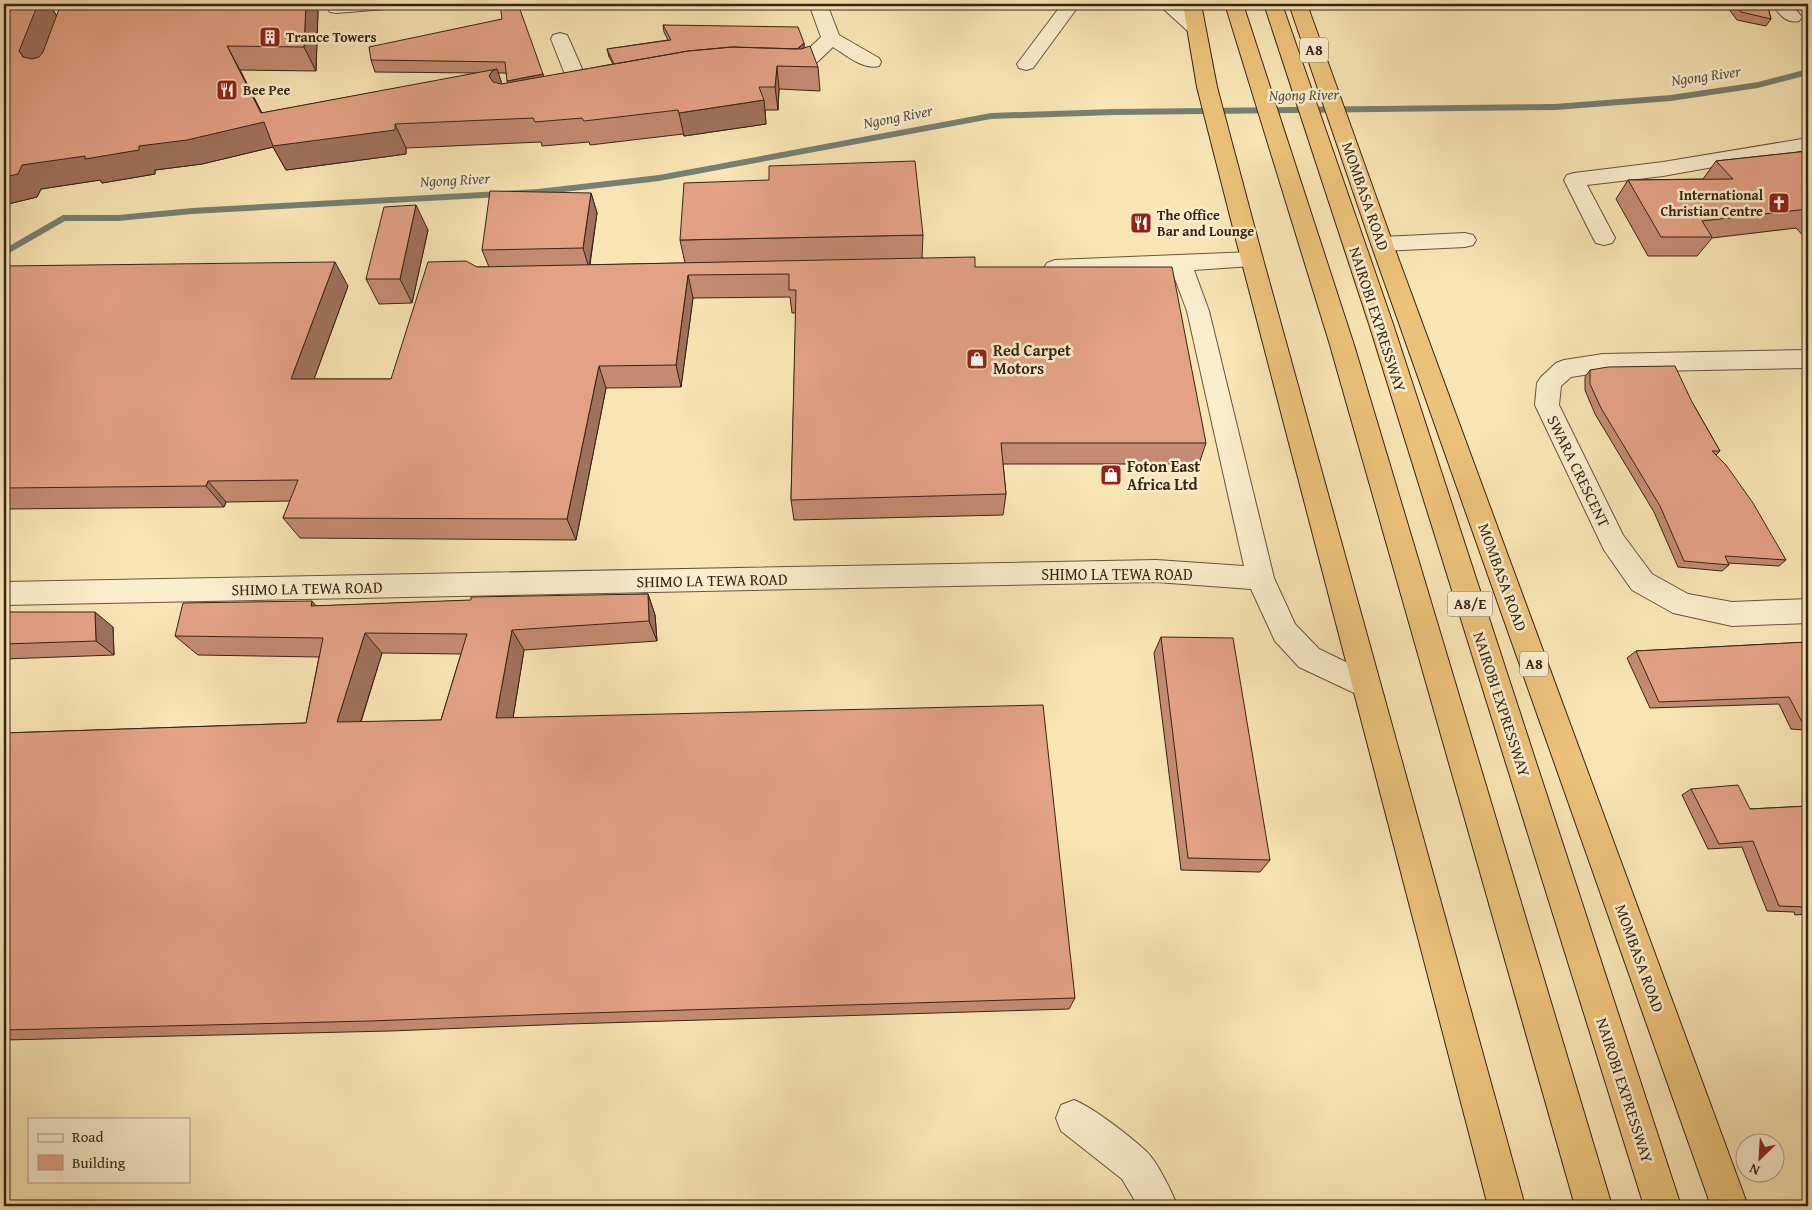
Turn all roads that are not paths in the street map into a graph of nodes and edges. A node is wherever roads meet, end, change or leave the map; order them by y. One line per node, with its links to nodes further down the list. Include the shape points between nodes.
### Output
1 (14, 4): 12 (street)
2 (120, 4): 14 (street)
3 (385, 4): 13 (street)
4 (818, 4): 18 (street)
5 (1071, 4): 22 (street)
6 (1167, 4): 17 (street)
7 (1192, 4): 17 (highway)
8 (1234, 4): 39 (highway, via 1342,345)
9 (1273, 4): 40 (highway, NAIROBI EXPRESSWAY / A8/E, via 1384,333)
10 (1298, 4): 27 (highway, MOMBASA ROAD / A8)
11 (1781, 4): 16 (street)
12 (4, 5)
13 (336, 8)
14 (70, 12): 15 (street)
15 (4, 16)
16 (1793, 18)
17 (1197, 30): 28 (highway, via 1207,87)
18 (831, 38): 20 (street); 21 (street, via 804,65)
19 (560, 39): 23 (street)
20 (872, 62)
21 (762, 64)
22 (1026, 64)
23 (580, 87)
24 (1808, 144): 25 (street, via 1663,169 1574,180)
25 (1604, 238)
26 (1465, 240): 27 (street)
27 (1382, 244): 41 (highway, MOMBASA ROAD / A8)
28 (1252, 260): 29 (street); 35 (highway)
29 (1180, 263): 30 (street); 32 (street, via 1198,311)
30 (1035, 268)
31 (1808, 359): 34 (street, SWARA CRESCENT, via 1603,363 1564,369 1548,383 1547,405 1613,542 1642,582 1682,605 1732,614)
32 (1260, 578): 33 (street, SHIMO LA TEWA ROAD, via 1146,571); 35 (street, via 1286,632 1309,658)
33 (4, 594)
34 (1808, 611)
35 (1367, 686): 38 (highway)
36 (1074, 1118): 37 (street, via 1135,1166)
37 (1159, 1206)
38 (1506, 1206)
39 (1594, 1206)
40 (1662, 1206)
41 (1730, 1206)

